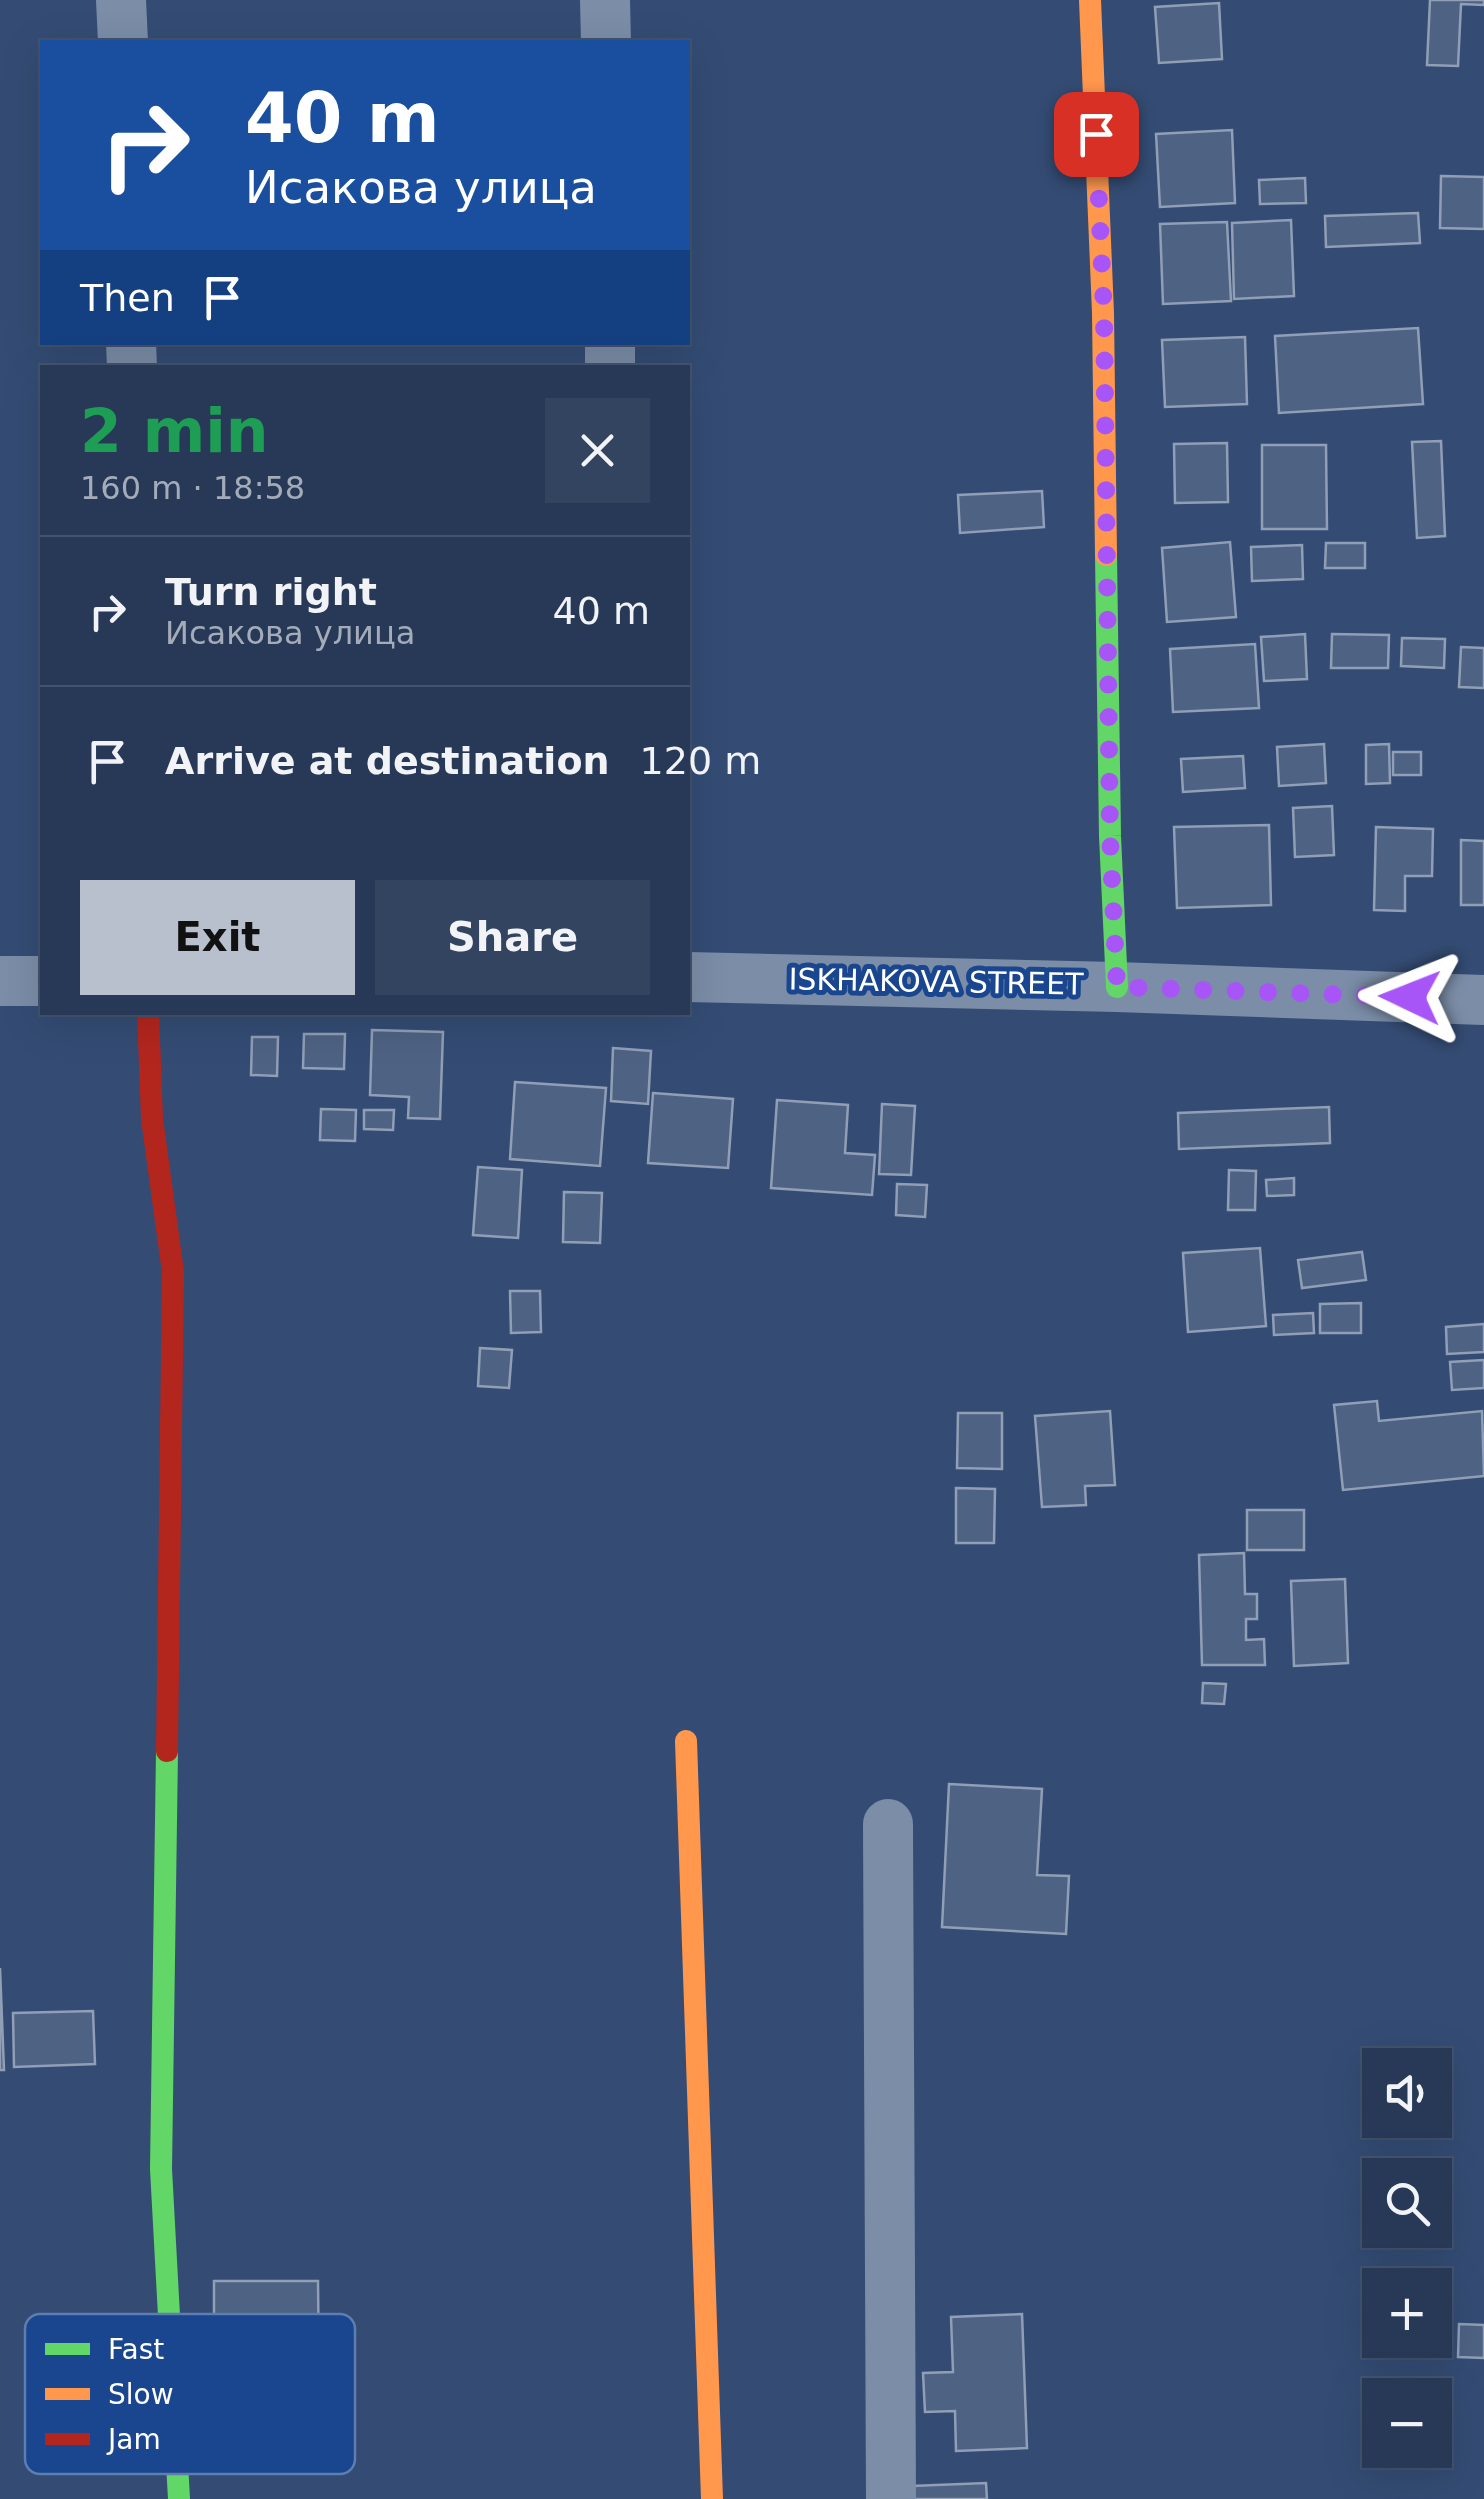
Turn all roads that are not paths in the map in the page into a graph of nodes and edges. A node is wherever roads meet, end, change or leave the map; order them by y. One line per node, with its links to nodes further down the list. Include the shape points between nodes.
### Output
1 (122, 0): 4 (street)
2 (605, 0): 5 (street)
3 (1090, 0): 9 (street, via 1104,313)
4 (123, 40)
5 (606, 40)
6 (690, 976): 9 (street, ISKHAKOVA STREET)
7 (40, 980): 8 (street)
8 (0, 981)
9 (1117, 987): 10 (street, ISKHAKOVA STREET)
10 (1484, 1000)
11 (148, 1015): 14 (street, via 152,1119 173,1272 161,2169)
12 (686, 1741): 17 (street)
13 (888, 1824): 18 (street)
14 (169, 2314)
15 (179, 2474): 16 (street)
16 (180, 2499)
17 (712, 2499)
18 (891, 2499)

